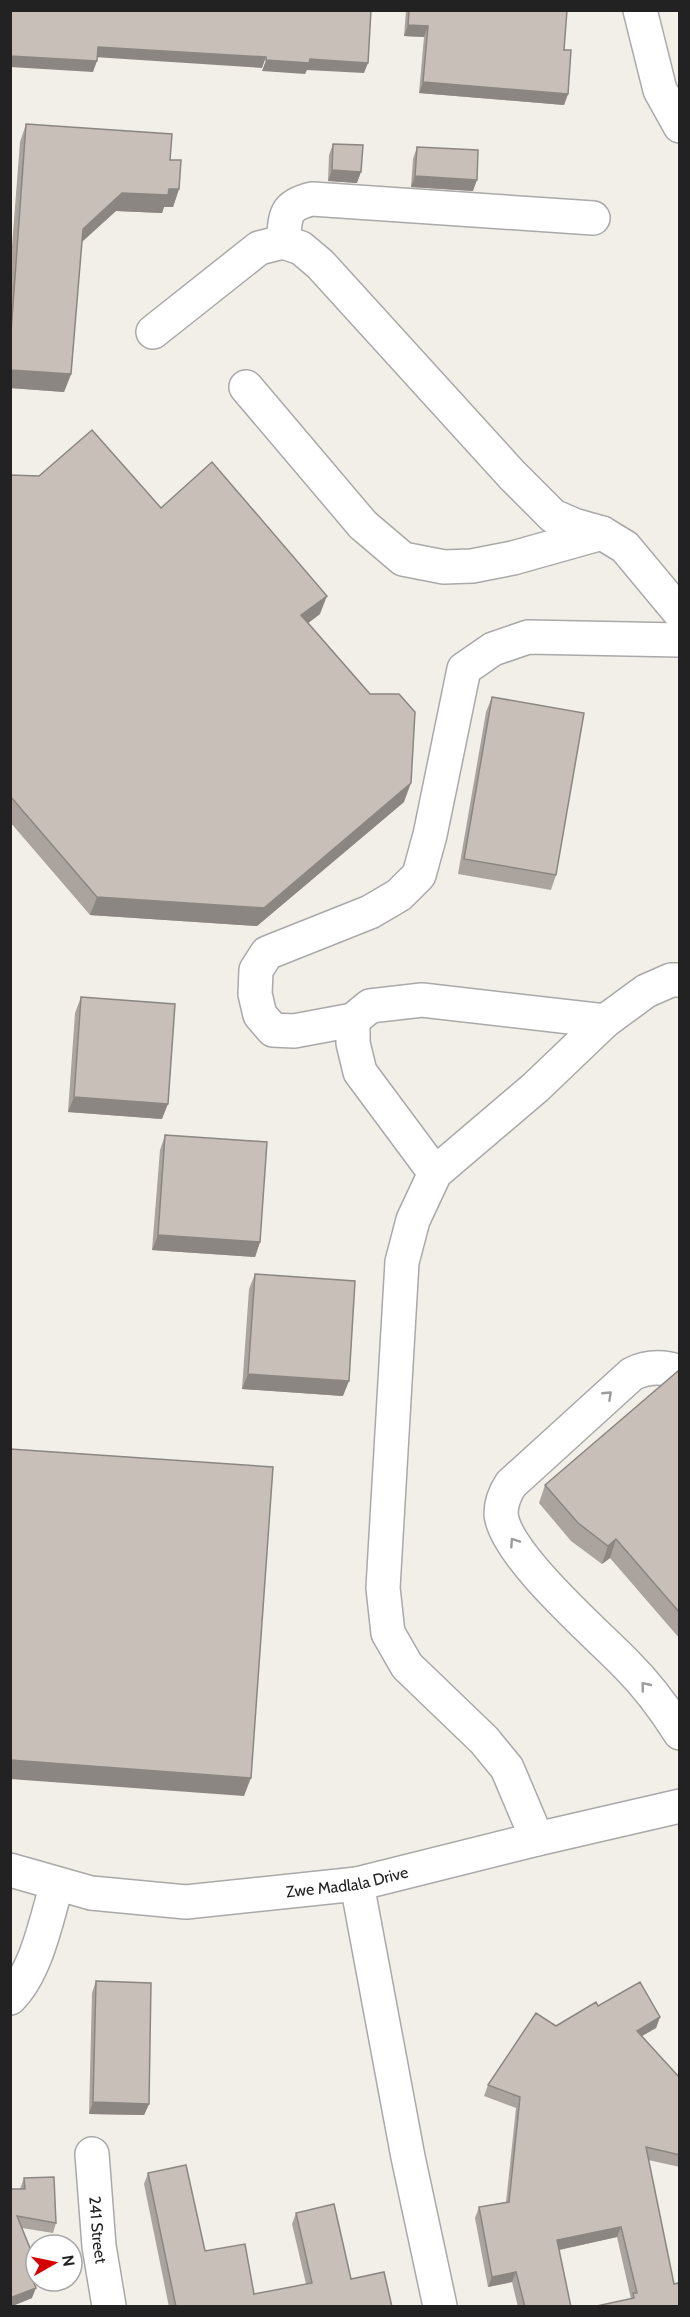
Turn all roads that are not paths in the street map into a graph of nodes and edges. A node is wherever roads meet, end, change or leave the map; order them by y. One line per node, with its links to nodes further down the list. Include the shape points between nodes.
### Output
1 (640, 10): 2 (street)
2 (670, 89): 3 (street)
3 (680, 126)
4 (593, 218): 5 (street, via 312,199 296,203 286,213)
5 (284, 242): 6 (street, via 259,248); 8 (street, via 301,248 320,264 553,516)
6 (153, 332)
7 (246, 387): 8 (street, via 363,525 403,559 444,567 472,566)
8 (602, 533): 9 (street, via 625,547)
9 (680, 613)
10 (680, 640): 12 (street, via 528,638 493,649 464,669 419,874 399,895 370,912 267,953 256,970 255,994 260,1015 273,1030 294,1031)
11 (680, 980): 13 (street, via 646,991)
12 (353, 1020): 13 (street, via 370,1006 422,1000); 14 (street, via 353,1043 360,1072)
13 (605, 1021): 14 (street, via 536,1087)
14 (435, 1173): 18 (street, via 413,1220 402,1262 382,1588 388,1633 407,1666 484,1740 507,1768)
15 (680, 1372): 16 (street, one-way to 15, via 628,1665 569,1611 524,1556 509,1535 501,1514 505,1492 511,1484 632,1374 643,1368 659,1367)
16 (680, 1733)
17 (680, 1806): 18 (street, Zwe Madlala Drive)
18 (537, 1839): 21 (street, Zwe Madlala Drive)
19 (10, 1870): 20 (street, Zwe Madlala Drive)
20 (57, 1884): 21 (street, Zwe Madlala Drive, via 91,1893 186,1902); 22 (street, via 31,1966 21,1988)
21 (357, 1884): 25 (street)
22 (10, 1998)
23 (92, 2154): 24 (street, 241 Street, via 99,2246)
24 (109, 2307)
25 (440, 2307)

